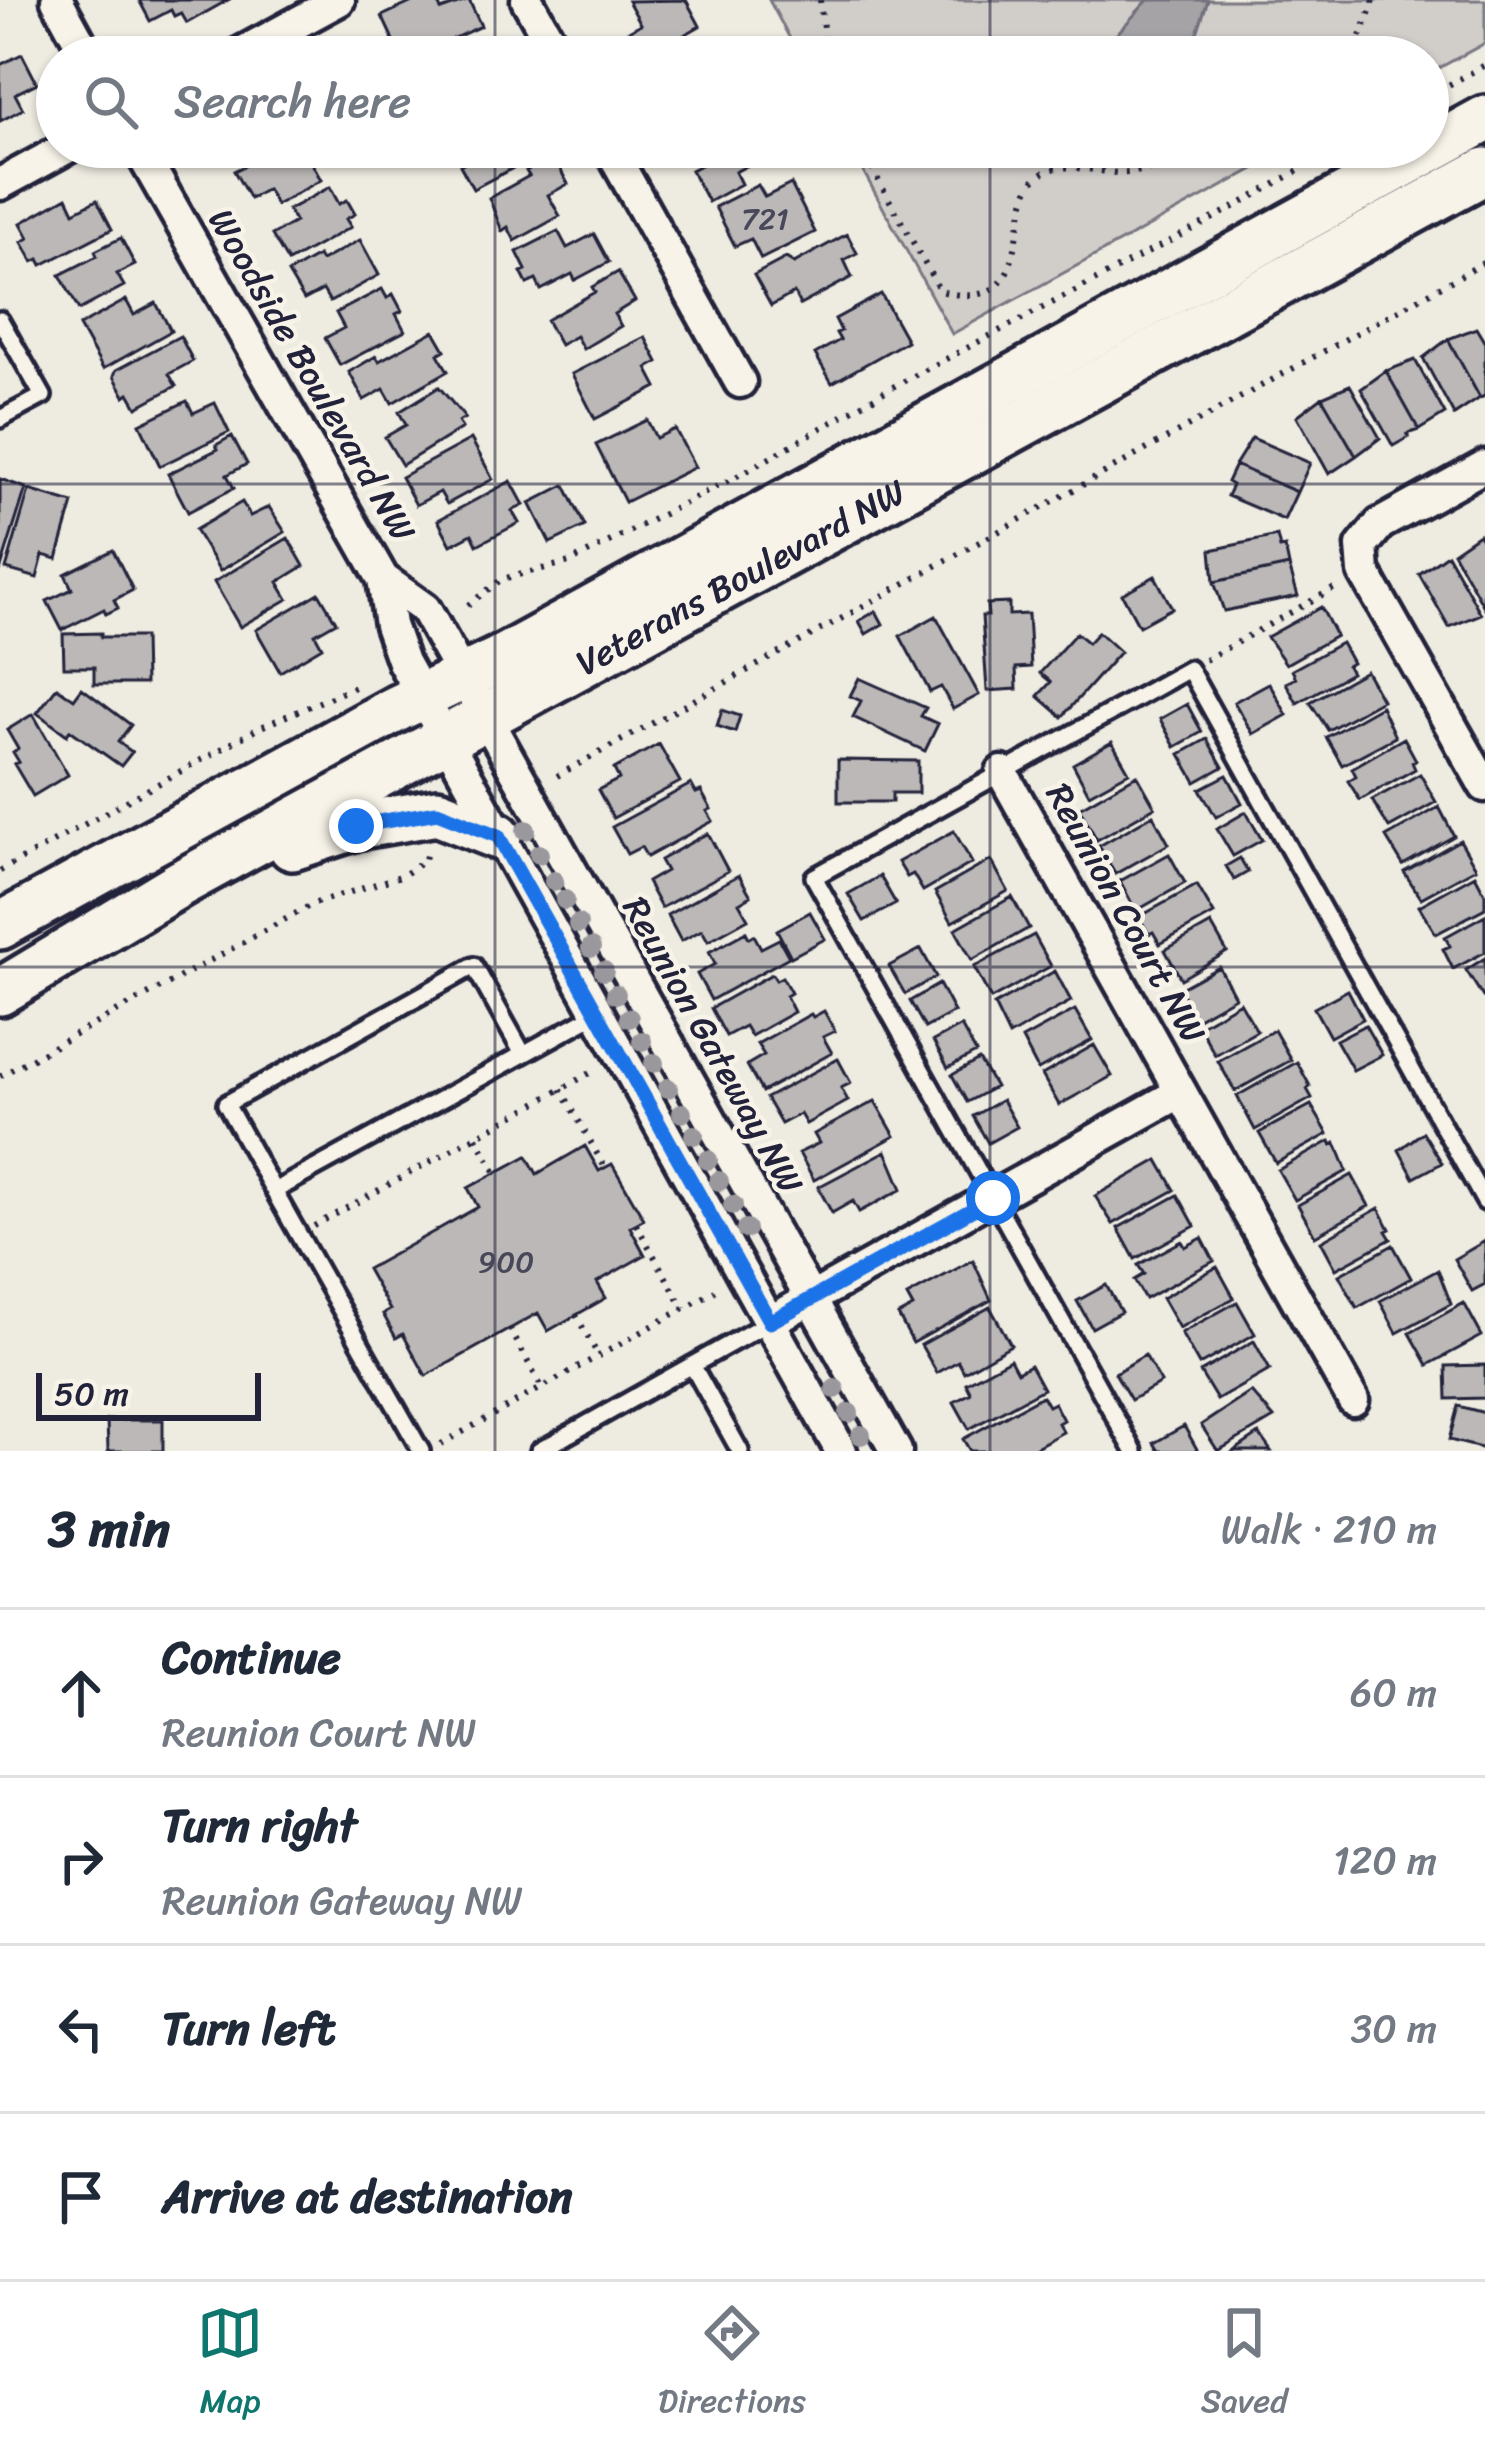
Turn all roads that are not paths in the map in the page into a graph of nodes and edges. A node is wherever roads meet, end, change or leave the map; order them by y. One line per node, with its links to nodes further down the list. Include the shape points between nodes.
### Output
1 (57, 0): 4 (street)
2 (339, 0): 5 (street)
3 (527, 0): 6 (street)
4 (77, 36)
5 (273, 36)
6 (547, 36)
7 (1485, 119): 8 (main road, Veterans Boulevard NW)
8 (1449, 139)
9 (36, 164): 14 (street)
10 (151, 168): 19 (street, Woodside Boulevard NW)
11 (621, 168): 16 (street)
12 (1395, 168): 20 (main road, Veterans Boulevard NW)
13 (1485, 171): 21 (main road, Veterans Boulevard NW)
14 (0, 184)
15 (0, 320): 17 (lane, via 43,396)
16 (740, 382)
17 (0, 419)
18 (1485, 466): 23 (street, via 1380,524 1362,546 1364,572)
19 (383, 579): 20 (street, Woodside Boulevard NW, via 390,625); 20 (street, Woodside Boulevard NW, via 424,609)
20 (442, 687): 21 (street, Reunion Gateway NW); 21 (street, Reunion Gateway NW); 26 (main road, Veterans Boulevard NW)
21 (465, 729): 24 (street, Reunion Gateway NW); 25 (main road, Veterans Boulevard NW); 34 (street, Reunion Gateway NW)
22 (1002, 772): 30 (street, Reunion Court NW); 32 (lane, via 814,877); 33 (lane, via 1189,668)
23 (1485, 786)
24 (498, 836): 25 (main road, via 437,812 409,814); 28 (street, Reunion Gateway NW)
25 (181, 883): 27 (main road, Veterans Boulevard NW)
26 (0, 926)
27 (0, 992)
28 (598, 1013): 29 (lane); 35 (street, Reunion Gateway NW)
29 (523, 1054): 31 (lane); 31 (lane, via 474,967 412,1001 226,1104)
30 (1181, 1092): 32 (street, Reunion Court NW); 37 (street, Reunion Court NW)
31 (274, 1191): 38 (lane)
32 (993, 1198): 34 (street, Reunion Court NW); 43 (lane)
33 (1485, 1202)
34 (811, 1299): 35 (street, Reunion Court NW); 42 (street, Reunion Gateway NW)
35 (770, 1322): 36 (lane); 41 (street, Reunion Gateway NW)
36 (692, 1365): 39 (lane); 40 (lane)
37 (1353, 1400)
38 (428, 1449)
39 (539, 1451)
40 (740, 1451)
41 (842, 1451)
42 (896, 1451)
43 (1134, 1451)

